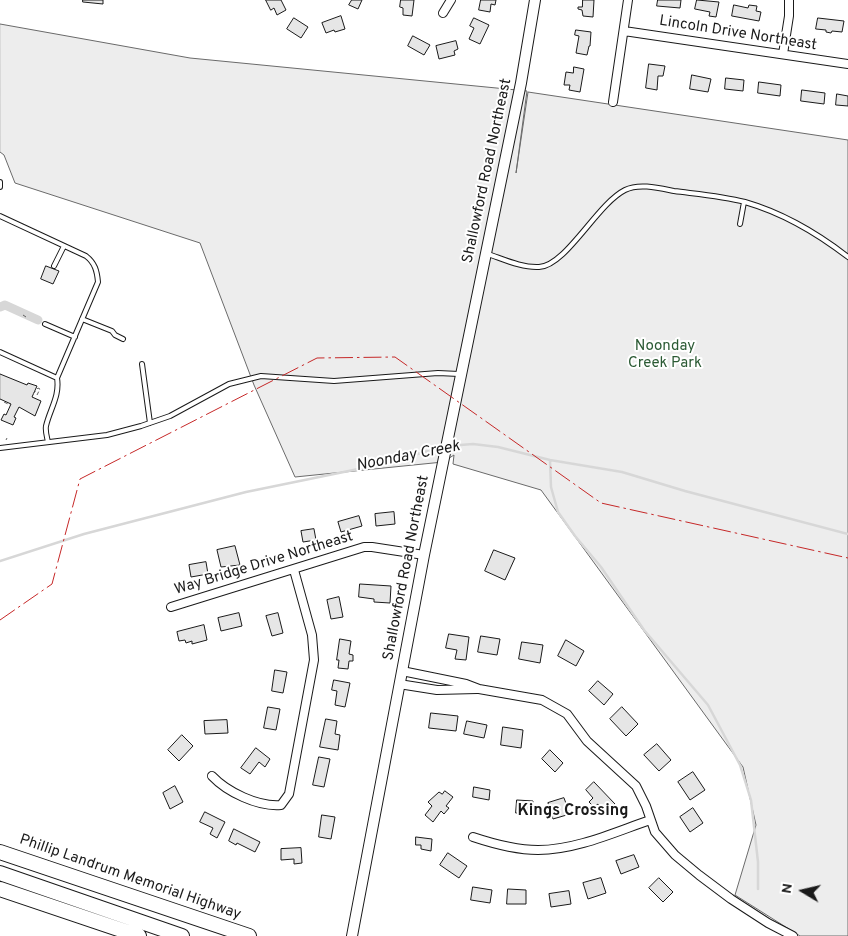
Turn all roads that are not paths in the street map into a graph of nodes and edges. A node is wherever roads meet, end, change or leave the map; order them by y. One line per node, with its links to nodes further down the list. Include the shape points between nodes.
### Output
1 (451, 0): 5 (street)
2 (535, 0): 16 (street, Shallowford Road Northeast, via 522,83)
3 (628, 0): 6 (street)
4 (789, 0): 7 (street)
5 (442, 13)
6 (624, 31): 7 (street, Lincoln Drive Northeast); 9 (street)
7 (783, 54): 8 (street, Lincoln Drive Northeast)
8 (848, 64)
9 (613, 102)
10 (0, 182): 11 (lane)
11 (0, 187)
12 (744, 202): 14 (lane); 16 (lane, via 632,187 607,203 562,255 550,264 539,267 526,265); 17 (lane, via 792,220)
13 (0, 216): 15 (lane)
14 (740, 224)
15 (64, 246): 18 (lane); 19 (lane, via 91,260 97,270 98,282)
16 (486, 254): 25 (street, Shallowford Road Northeast)
17 (848, 257)
18 (54, 266)
19 (82, 319): 21 (lane); 22 (lane)
20 (45, 324): 21 (lane)
21 (75, 336): 26 (lane)
22 (123, 339)
23 (0, 352): 26 (lane)
24 (142, 364): 27 (lane)
25 (462, 374): 27 (lane, via 334,381 261,376 229,384 170,416); 30 (street, Shallowford Road Northeast)
26 (57, 378): 28 (lane, via 56,398 46,427)
27 (150, 423): 28 (lane, via 107,435)
28 (48, 442): 29 (lane)
29 (0, 448)
30 (424, 555): 31 (street, Way Bridge Drive Northeast, via 364,547); 33 (street, Shallowford Road Northeast)
31 (294, 570): 32 (street, Way Bridge Drive Northeast); 37 (street, via 312,635 314,660 288,794)
32 (171, 607)
33 (402, 671): 34 (street, Shallowford Road Northeast); 35 (street)
34 (399, 684): 35 (street, via 437,690); 45 (street, Shallowford Road Northeast)
35 (479, 689): 39 (street, via 542,700 568,714 587,741 636,786)
36 (212, 776): 37 (street, via 229,791 264,804)
37 (281, 805): 38 (street)
38 (286, 813)
39 (650, 820): 40 (street, via 550,850 521,849); 50 (street, via 664,844 686,865 747,910)
40 (473, 837)
41 (0, 852): 43 (highway, Phillip Landrum Memorial Highway)
42 (0, 873): 47 (highway)
43 (85, 881): 48 (highway); 49 (highway, Phillip Landrum Memorial Highway)
44 (0, 889): 46 (highway)
45 (353, 934)
46 (140, 936)
47 (182, 936)
48 (226, 936)
49 (249, 936)
50 (793, 936)

